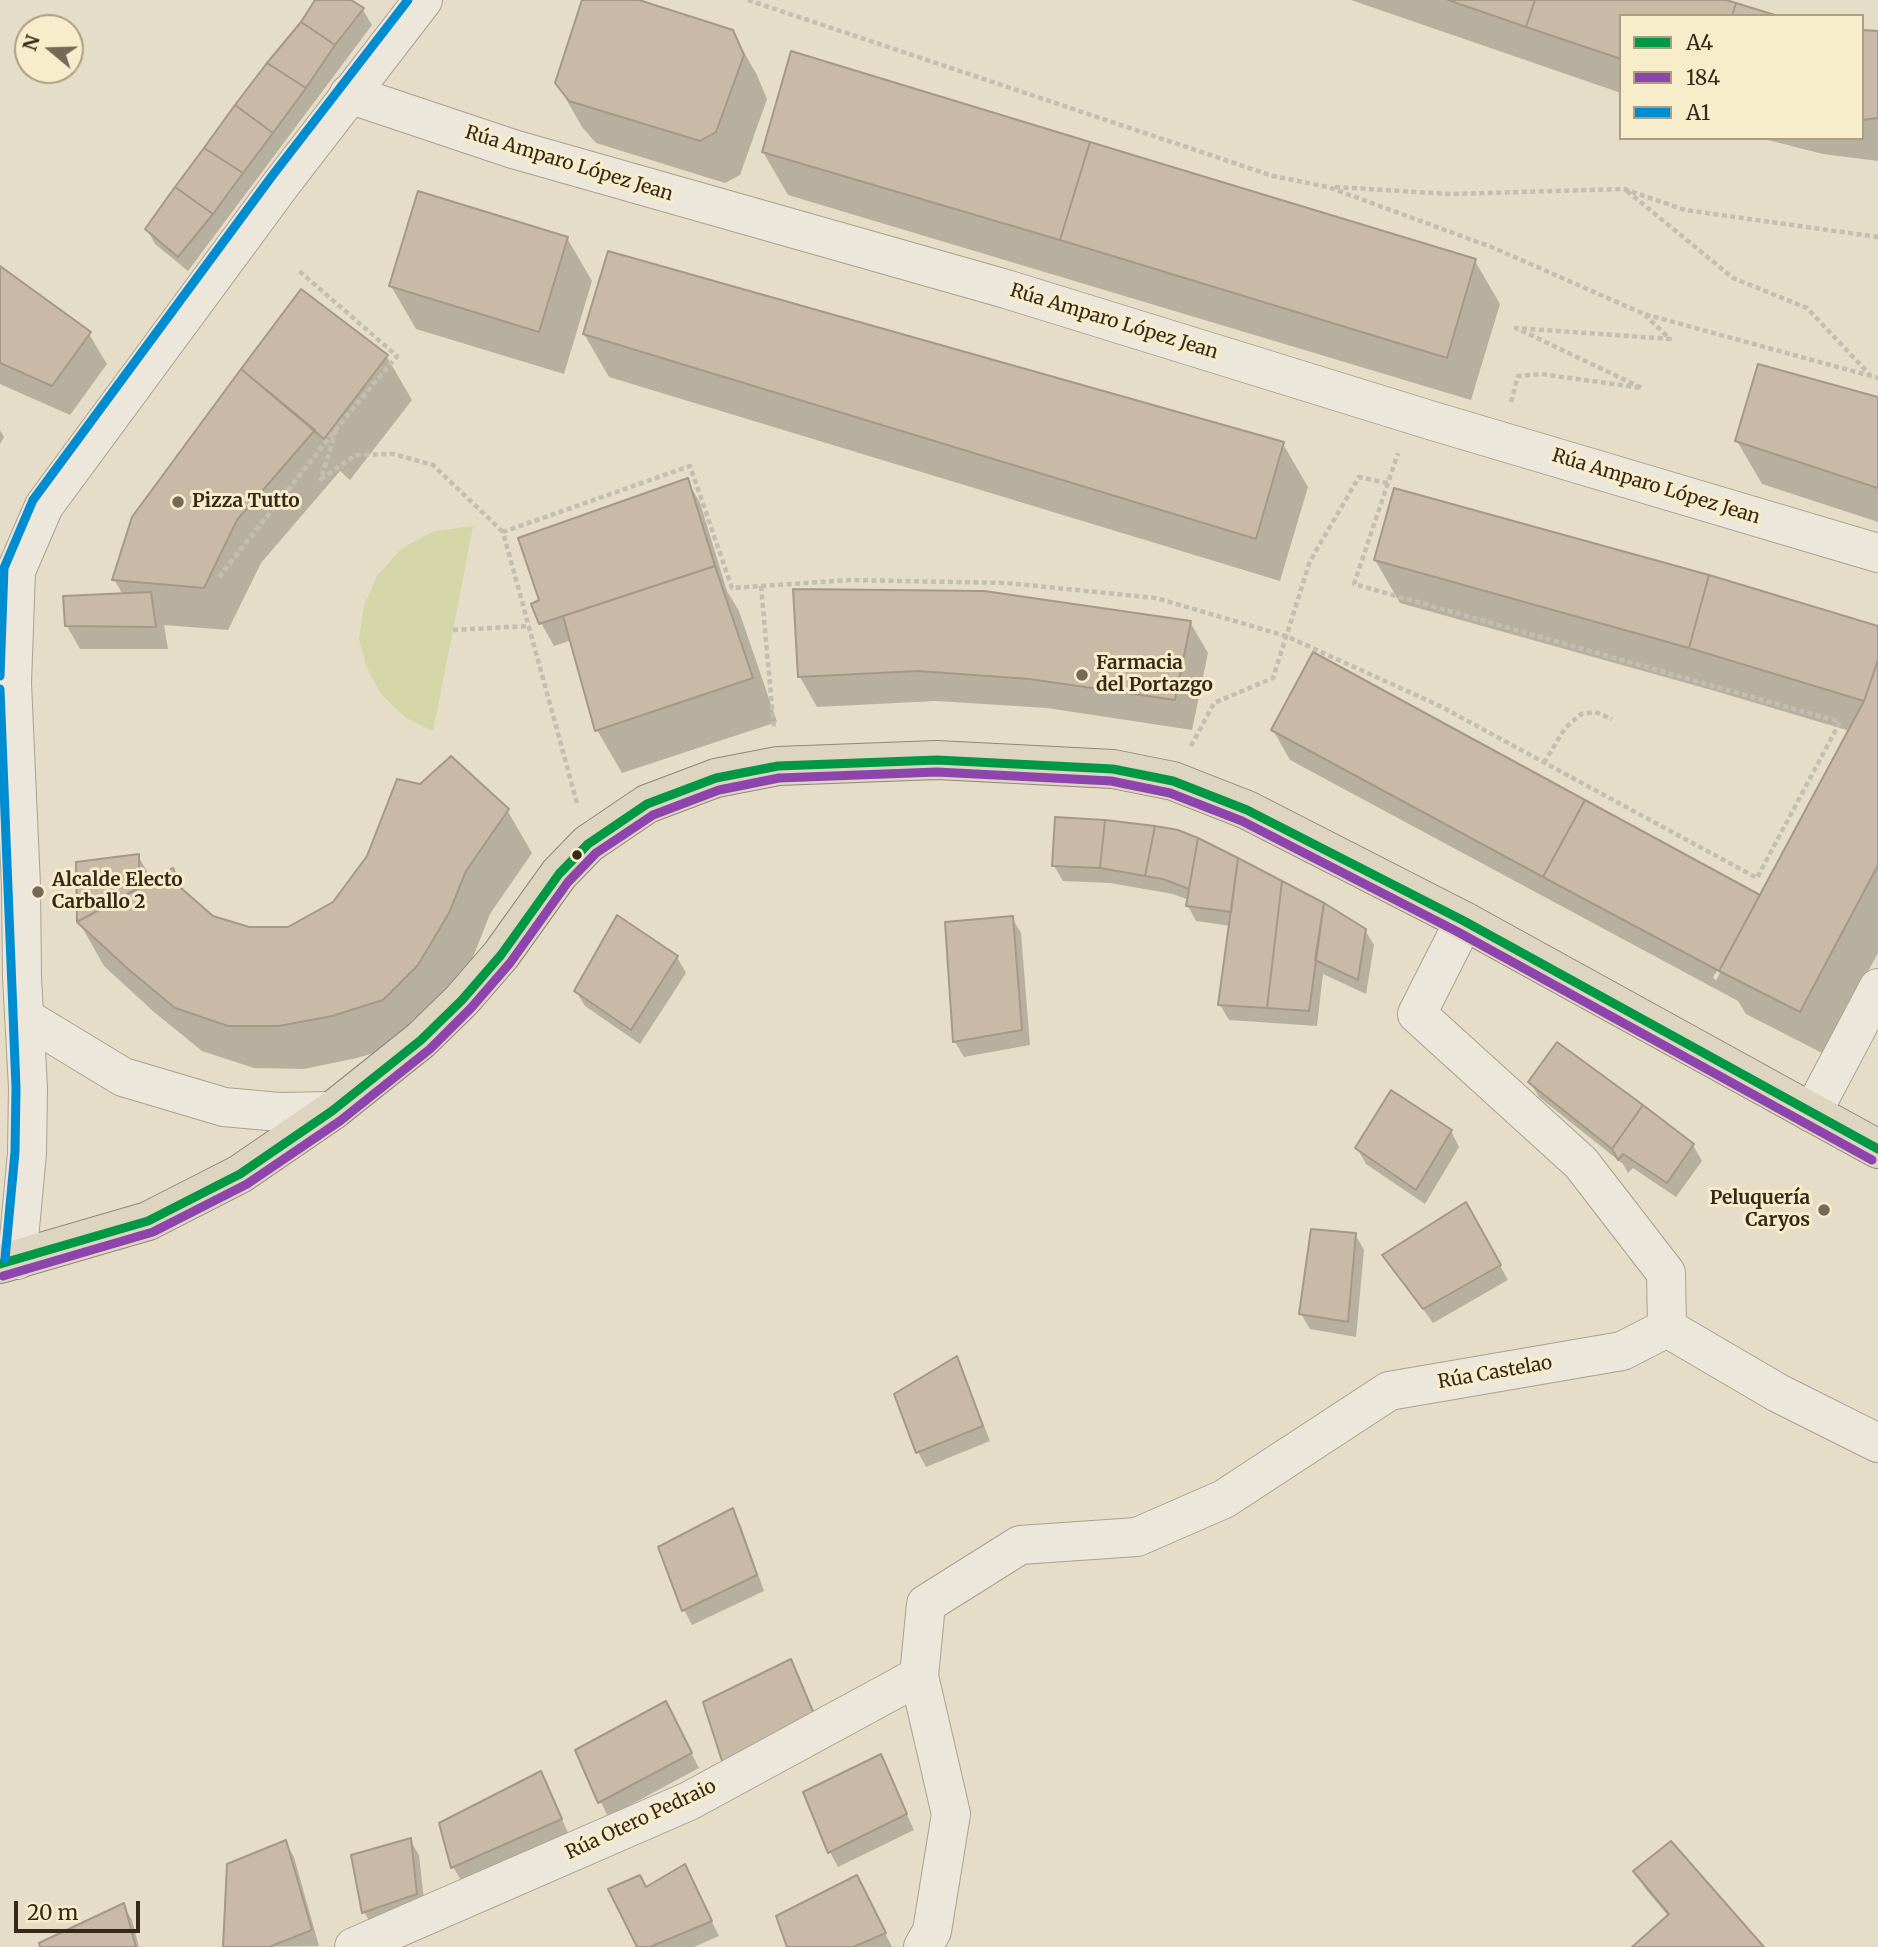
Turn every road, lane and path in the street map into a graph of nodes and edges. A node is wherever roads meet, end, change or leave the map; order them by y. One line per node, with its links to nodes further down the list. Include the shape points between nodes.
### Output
1 (423, 0): 3 (street)
2 (748, 0): 4 (path, via 1273,176)
3 (349, 94): 11 (street, Rúa Amparo López Jean, via 513,149 1006,289); 24 (street, via 44,506 16,571)
4 (1328, 187): 5 (path, via 1450,194); 8 (path, via 1494,248)
5 (1624, 189): 6 (path, via 1685,210); 9 (path, via 1733,278 1807,308)
6 (1878, 237)
7 (298, 270): 12 (path, via 397,356)
8 (1644, 314): 9 (path); 13 (path, via 1670,339 1516,328 1642,388 1541,374 1518,376)
9 (1871, 376): 10 (path)
10 (1878, 378)
11 (1411, 413): 13 (street, Rúa Amparo López Jean); 14 (path)
12 (337, 428): 15 (path, via 321,479 356,454 393,454 433,465); 17 (path)
13 (1500, 440): 16 (street, Rúa Amparo López Jean)
14 (1388, 483): 21 (path, via 1359,477 1310,561); 25 (path, via 1354,584 1840,722 1757,878)
15 (503, 532): 18 (path, via 690,466 732,588); 19 (path)
16 (1878, 553)
17 (219, 577)
18 (761, 586): 21 (path, via 850,580 1007,583 1156,598); 26 (path)
19 (530, 626): 20 (path); 27 (path)
20 (453, 630)
21 (1286, 636): 22 (path, via 1273,678); 25 (path, via 1440,706)
22 (1214, 703)
23 (1612, 719): 25 (path, via 1595,712 1581,715 1564,728)
24 (5, 756): 28 (street)
25 (1544, 763)
26 (778, 766): 27 (highway, via 716,778 647,804); 29 (highway, via 937,760 1112,769 1173,781 1247,810)
27 (588, 845): 33 (highway, via 559,874 462,1000 383,1073)
28 (10, 881): 31 (street)
29 (1464, 921): 34 (highway); 37 (street, via 1417,1014 1581,1163 1666,1273)
30 (1878, 988): 34 (street)
31 (24, 1017): 32 (street); 33 (street, via 123,1077 225,1107); 36 (street, via 27,1153)
32 (0, 1063)
33 (332, 1111): 36 (highway, via 240,1174 148,1221)
34 (1812, 1113): 35 (highway)
35 (1878, 1149)
36 (8, 1262)
37 (1667, 1328): 38 (street, via 1778,1394); 39 (street, Rúa Castelao, via 1622,1351 1389,1391 1224,1499 1137,1536 1020,1545 926,1604)
38 (1878, 1443)
39 (919, 1676): 40 (street, Rúa Otero Pedraio, via 689,1801); 41 (street, via 951,1814 932,1931)
40 (354, 1947)
41 (923, 1947)

